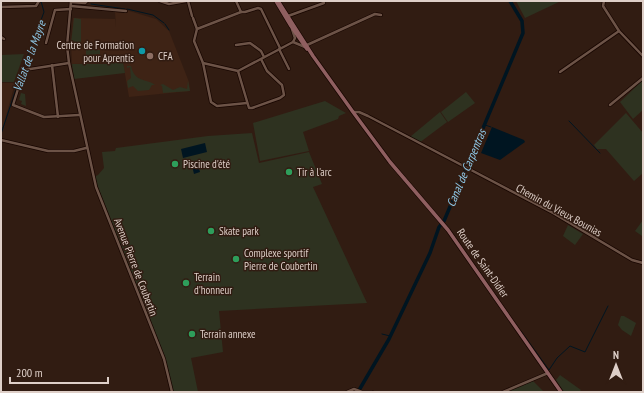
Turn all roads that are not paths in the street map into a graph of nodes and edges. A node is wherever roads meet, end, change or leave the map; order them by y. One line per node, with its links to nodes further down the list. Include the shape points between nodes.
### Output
1 (39, 1): 11 (street, via 36,6)
2 (71, 1): 3 (street); 12 (street)
3 (87, 1)
4 (160, 1): 9 (street)
5 (187, 1): 9 (street); 18 (street)
6 (236, 1): 14 (street)
7 (277, 1): 16 (main road)
8 (604, 1): 20 (street, via 603,6)
9 (169, 3)
10 (324, 3): 16 (street)
11 (1, 7)
12 (71, 8): 13 (street); 24 (street, via 55,10); 31 (street, Avenue Pierre de Coubertin)
13 (126, 11)
14 (241, 12): 18 (street); 28 (street, via 261,9)
15 (382, 15): 27 (street, via 375,14)
16 (287, 17): 17 (main road); 19 (main road)
17 (291, 26): 23 (main road); 25 (street)
18 (197, 29): 32 (street, via 194,41)
19 (298, 30): 23 (street); 27 (main road)
20 (619, 31): 29 (street); 36 (street)
21 (1, 37): 22 (street)
22 (4, 39)
23 (299, 39): 25 (street); 27 (main road)
24 (46, 42)
25 (294, 42): 27 (street); 28 (street)
26 (236, 45): 30 (street, via 250,43 261,50)
27 (306, 45): 40 (main road, Route de Saint-Didier)
28 (280, 49): 30 (street); 34 (street)
29 (643, 56)
30 (262, 58): 35 (street); 38 (street, via 267,71 282,85 284,95 252,108 249,108)
31 (69, 63): 33 (street); 41 (street, Avenue Pierre de Coubertin)
32 (203, 63): 35 (street); 38 (street, via 213,105)
33 (52, 65): 42 (street); 42 (street, via 24,70 13,105 44,117)
34 (289, 69)
35 (238, 70): 38 (street)
36 (560, 72)
37 (643, 78): 39 (street)
38 (247, 103)
39 (610, 105)
40 (353, 112): 45 (street, Chemin du Vieux Bounias, via 368,116 469,168 553,213 632,260); 46 (main road, Route de Saint-Didier, via 390,162 444,224)
41 (79, 115): 42 (street); 44 (street, Avenue Pierre de Coubertin)
42 (58, 117)
43 (1, 140): 44 (street, via 48,151 74,151)
44 (86, 148): 47 (street, Avenue Pierre de Coubertin, via 96,187 164,359)
45 (643, 263)
46 (548, 373): 51 (street); 52 (main road, Route de Saint-Didier)
47 (172, 392)
48 (347, 392): 49 (street, via 356,389)
49 (362, 392): 50 (street)
50 (372, 392)
51 (503, 392)
52 (561, 392)

